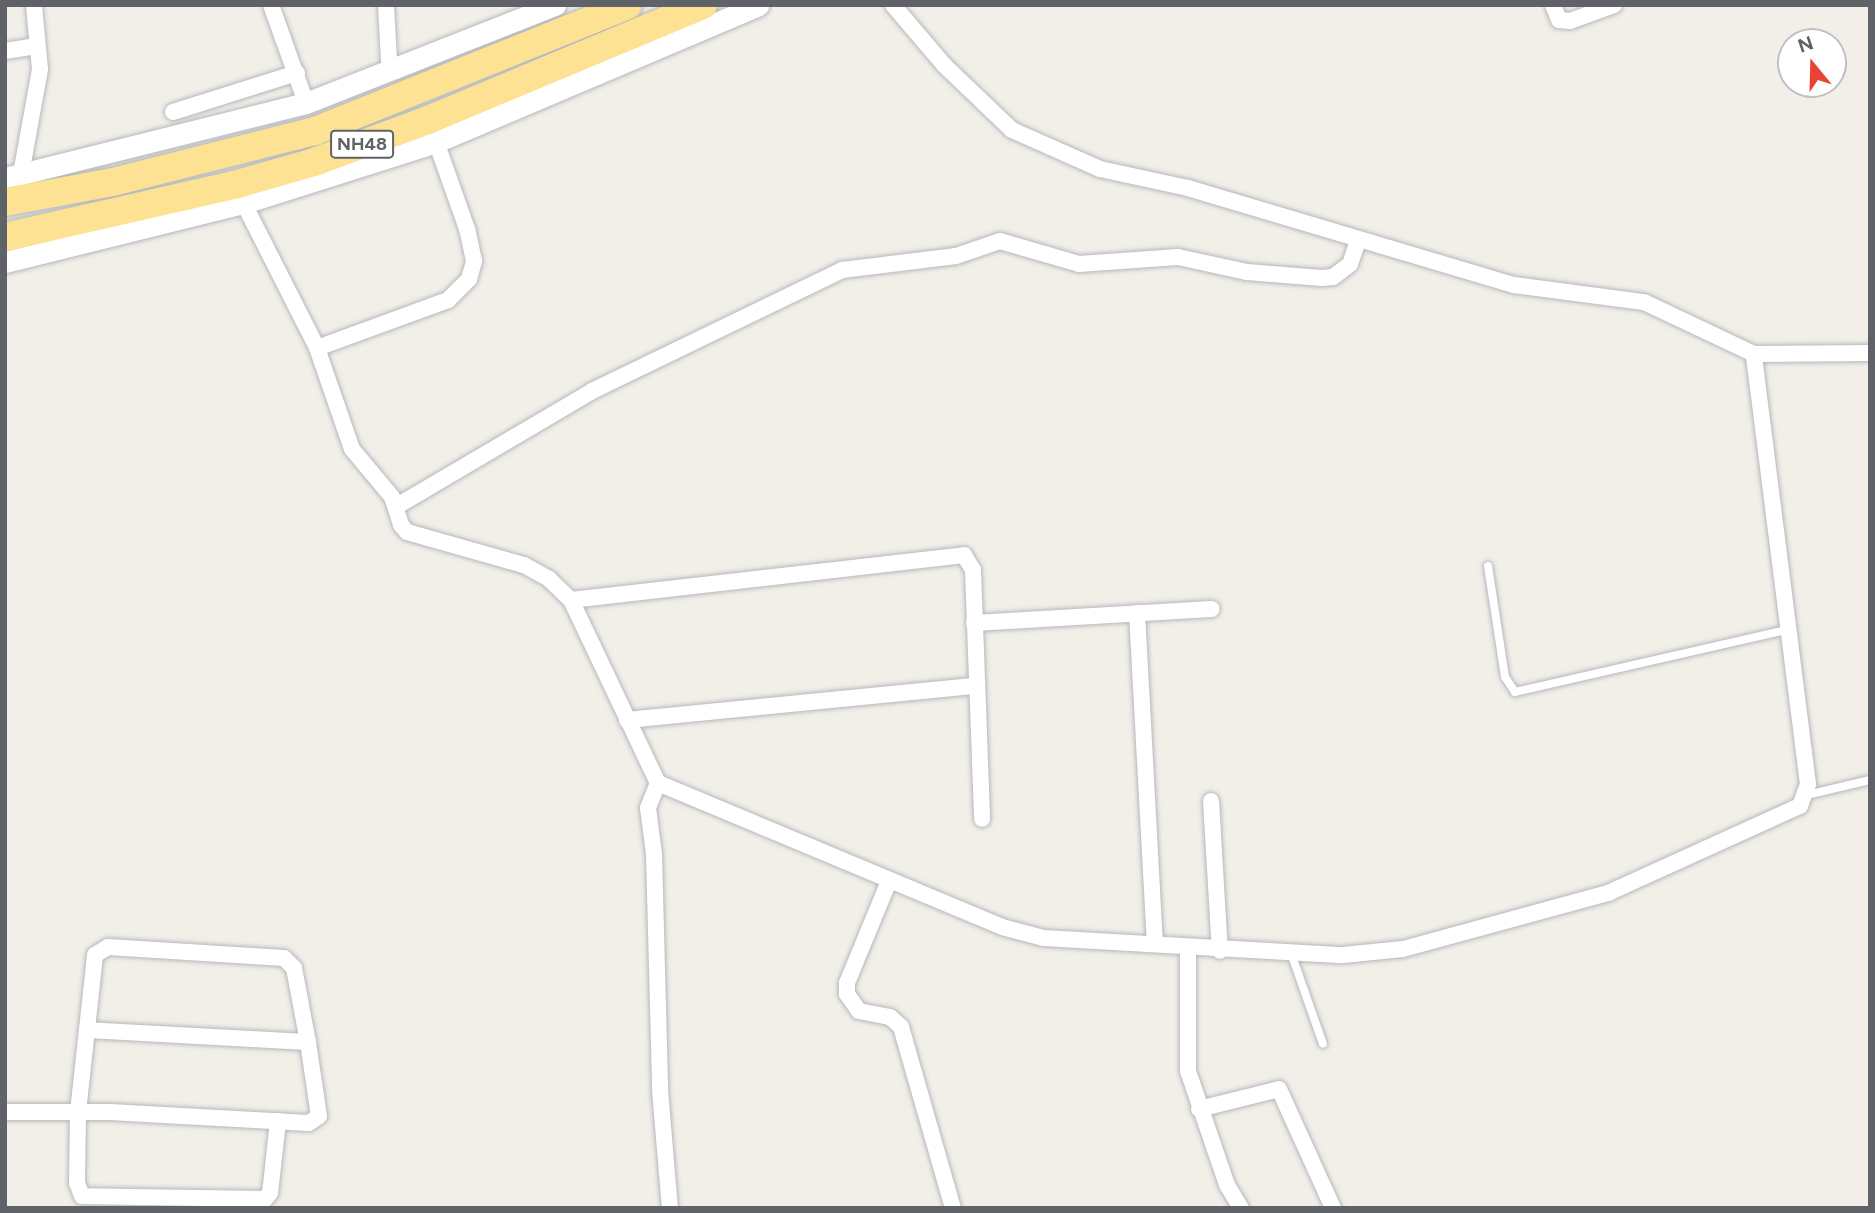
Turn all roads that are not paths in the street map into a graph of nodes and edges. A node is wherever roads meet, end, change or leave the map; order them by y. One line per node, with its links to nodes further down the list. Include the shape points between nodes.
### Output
1 (34, 5): 11 (street)
2 (271, 5): 14 (street)
3 (386, 5): 13 (street, via 389,60)
4 (555, 5): 13 (street)
5 (628, 5): 20 (highway, NH48, via 315,131 113,182)
6 (703, 5): 17 (highway, NH48)
7 (758, 5): 17 (street)
8 (893, 5): 22 (street, via 944,65 1012,130 1100,169 1188,188)
9 (1553, 5): 10 (street, via 1559,20)
10 (1614, 5)
11 (37, 46): 12 (street); 18 (street, via 40,69)
12 (5, 51)
13 (396, 71): 15 (street)
14 (297, 73): 15 (street); 16 (street)
15 (306, 103): 18 (street)
16 (173, 112)
17 (432, 131): 19 (highway, NH48); 24 (street, via 472,246 469,279 448,300)
18 (13, 176)
19 (239, 194): 21 (highway, NH48); 23 (street); 24 (street)
20 (5, 202)
21 (5, 237)
22 (1358, 241): 26 (street, via 1514,285 1644,302); 27 (street, via 1350,264 1334,277 1322,278 1247,272 1170,256 1079,264 1000,241 956,256 842,271 592,391)
23 (5, 262)
24 (317, 348): 27 (street, via 352,449)
25 (1870, 353): 26 (street)
26 (1754, 354): 33 (street)
27 (397, 506): 29 (street, via 407,532 524,565 549,579)
28 (1488, 566): 33 (lane, via 1505,677 1515,692)
29 (571, 600): 32 (street, via 957,554 970,560 973,570); 35 (street)
30 (1212, 609): 31 (street)
31 (1137, 613): 32 (street); 42 (street)
32 (974, 623): 34 (street)
33 (1786, 629): 38 (street)
34 (975, 686): 35 (street); 40 (street)
35 (627, 720): 37 (street)
36 (1870, 780): 38 (lane)
37 (658, 783): 41 (street); 53 (street, via 648,808 654,854 660,1090)
38 (1807, 795): 45 (street, via 1800,806 1657,874 1597,897 1403,949 1373,954)
39 (1211, 802): 44 (street)
40 (982, 818)
41 (889, 881): 42 (street, via 1023,935); 54 (street, via 847,983 847,994 859,1011 890,1017 901,1027)
42 (1155, 944): 43 (street)
43 (1188, 948): 44 (street); 49 (street, via 1188,1071)
44 (1220, 951): 45 (street)
45 (1291, 953): 48 (lane)
46 (87, 1030): 47 (street); 47 (street, via 95,955 108,947 284,958 294,968); 51 (street)
47 (308, 1042): 52 (street, via 319,1116 309,1123)
48 (1323, 1044)
49 (1199, 1108): 55 (street, via 1227,1185); 56 (street, via 1279,1090)
50 (5, 1112): 51 (street)
51 (78, 1112): 52 (street); 52 (street, via 77,1183 82,1196 91,1197 265,1199 270,1193)
52 (278, 1121)
53 (670, 1208)
54 (953, 1208)
55 (1241, 1208)
56 (1333, 1208)

